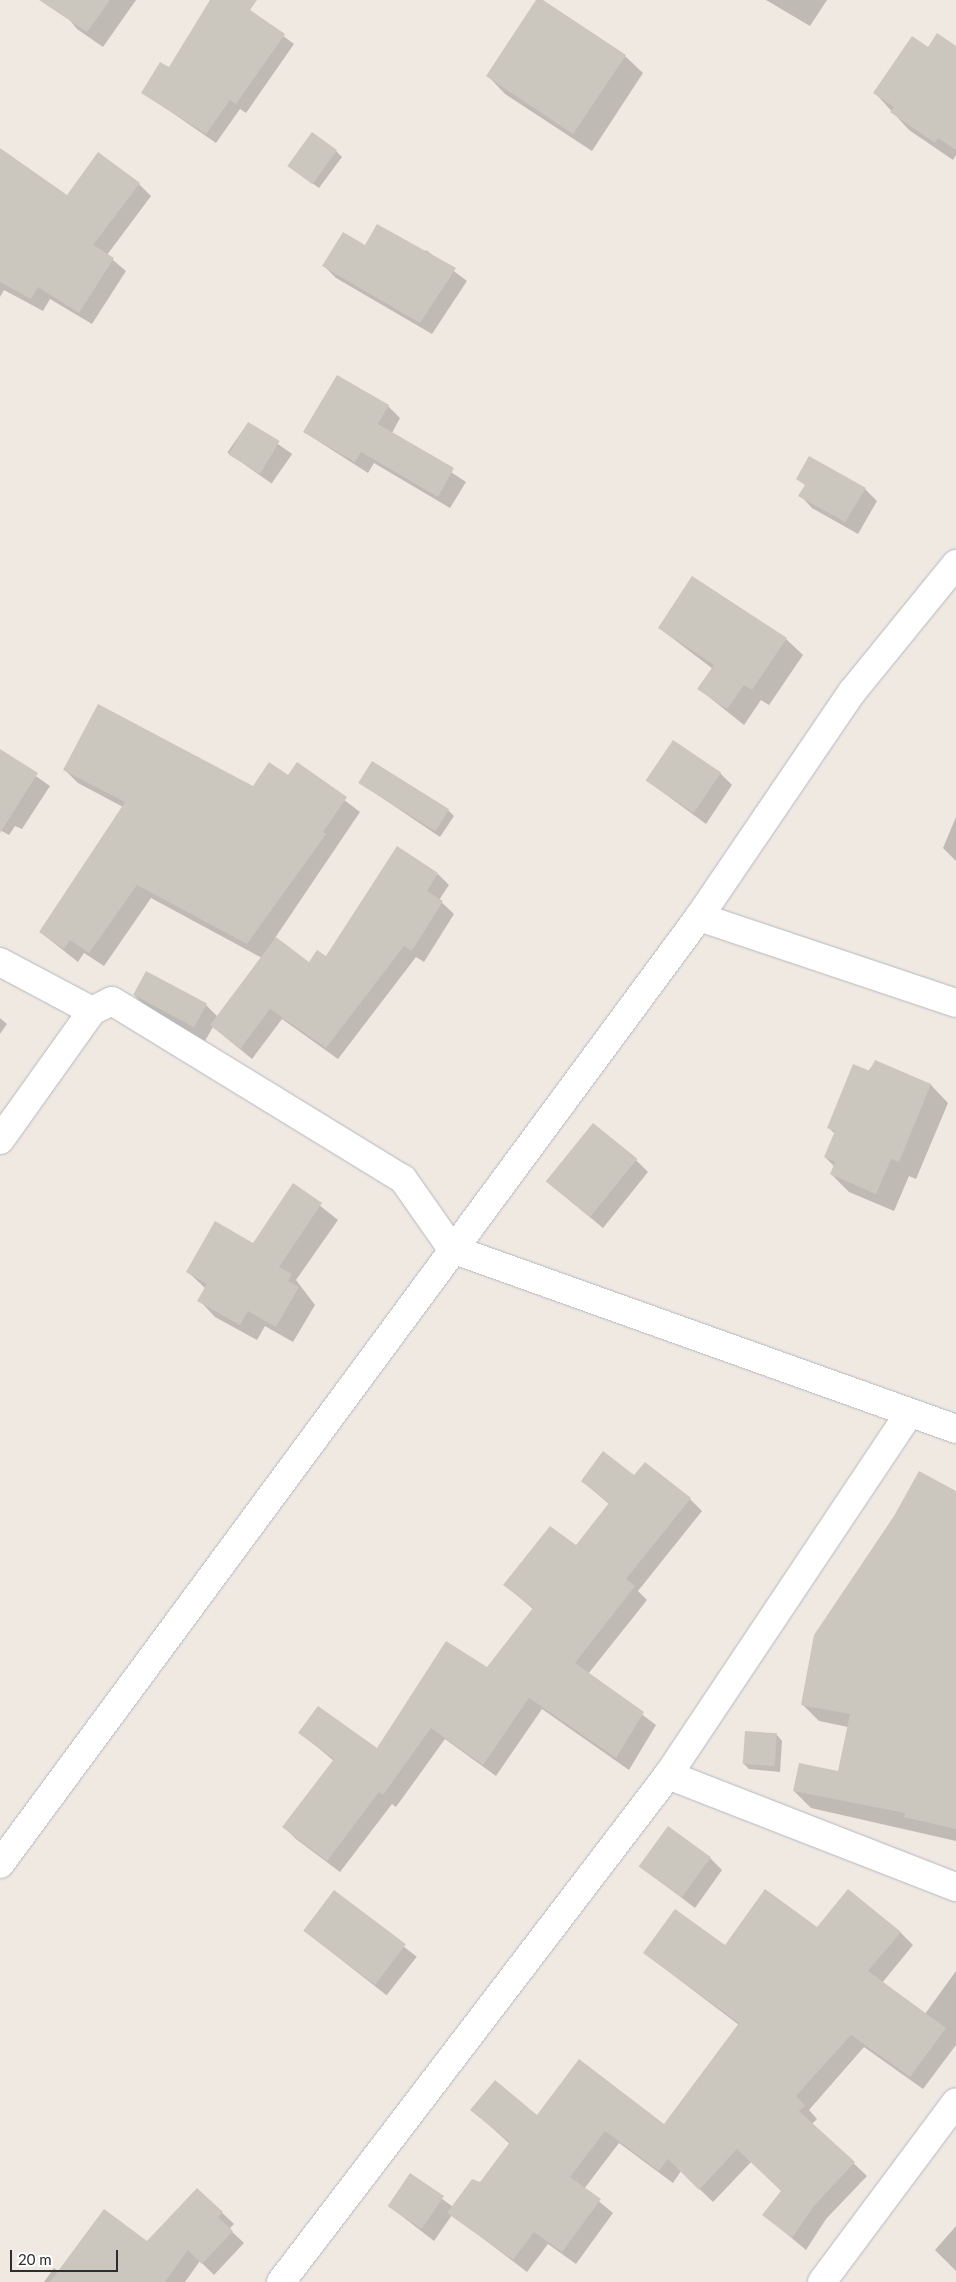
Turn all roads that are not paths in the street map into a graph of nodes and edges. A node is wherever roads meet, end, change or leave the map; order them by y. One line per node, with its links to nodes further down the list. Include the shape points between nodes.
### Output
1 (956, 564): 2 (street, via 852,692)
2 (700, 917): 4 (street); 7 (street)
3 (0, 962): 5 (street)
4 (956, 1003)
5 (92, 1011): 6 (street); 7 (street, via 112,1001 402,1179)
6 (0, 1140)
7 (452, 1249): 8 (street); 11 (street)
8 (908, 1415): 9 (street); 10 (street)
9 (956, 1429)
10 (668, 1775): 12 (street); 14 (street)
11 (0, 1864)
12 (956, 1887)
13 (956, 2102): 15 (street)
14 (281, 2282)
15 (822, 2282)

